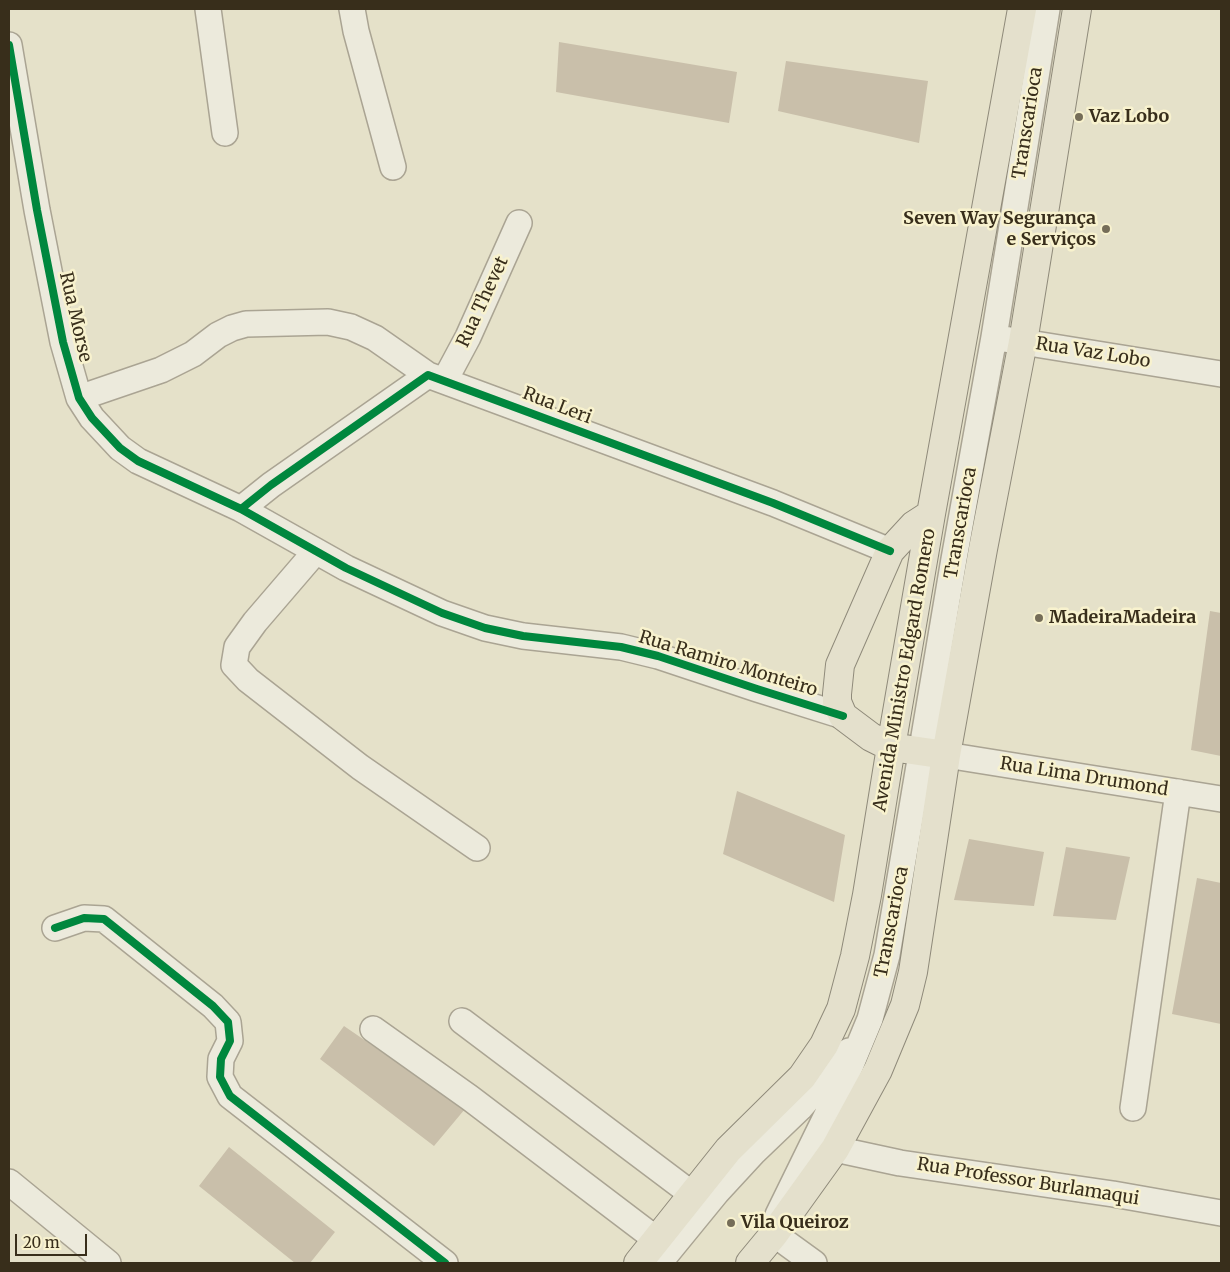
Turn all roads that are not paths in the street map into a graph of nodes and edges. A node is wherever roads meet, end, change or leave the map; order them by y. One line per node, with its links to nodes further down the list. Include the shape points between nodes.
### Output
1 (208, 9): 7 (street)
2 (352, 9): 8 (street)
3 (1022, 9): 10 (main road, Avenida Ministro Edgard Romero)
4 (1047, 9): 11 (street, Transcarioca)
5 (1077, 9): 12 (main road)
6 (9, 44): 15 (street, Rua Morse, via 52,291)
7 (225, 134)
8 (393, 168)
9 (519, 223): 14 (street, Rua Thevet, via 468,337)
10 (964, 332): 11 (street, Rua Vaz Lobo); 17 (main road, Avenida Ministro Edgard Romero)
11 (994, 337): 12 (street, Rua Vaz Lobo); 22 (street, Transcarioca, via 954,559)
12 (1023, 342): 13 (street, Rua Vaz Lobo); 22 (main road, via 983,549)
13 (1221, 374)
14 (437, 377): 15 (street, Rua Leri, via 375,338 351,327 328,322 246,324 218,335 193,354 161,370); 16 (street, via 271,485); 19 (street, Rua Leri, via 773,503)
15 (80, 398): 16 (street, Rua Morse, via 92,418 120,448 138,461)
16 (241, 509): 18 (street, Rua Ramiro Monteiro)
17 (931, 514): 19 (main road, via 914,525); 21 (main road, Avenida Ministro Edgard Romero)
18 (316, 551): 20 (street, Rua Ramiro Monteiro, via 442,612 485,628 523,636 621,646); 25 (street, via 237,646 234,665 248,680 360,767)
19 (890, 551): 20 (main road, via 840,665 837,702)
20 (843, 716): 21 (main road)
21 (891, 747): 22 (main road); 33 (main road, Avenida Ministro Edgard Romero, via 867,895 841,1009 824,1045 802,1077 728,1150)
22 (934, 753): 23 (street, Rua Lima Drumond); 29 (street, Transcarioca, via 877,997); 31 (main road, via 922,915 905,1005 878,1070)
23 (1178, 792): 24 (street, Rua Lima Drumond); 30 (street)
24 (1221, 799)
25 (478, 848)
26 (55, 928): 38 (street, via 84,918 104,919 213,1006 228,1022 230,1041 221,1059 220,1077 230,1096)
27 (462, 1021): 33 (street)
28 (373, 1029): 36 (street, via 470,1098)
29 (864, 1034): 36 (street, Transcarioca, via 800,1108); 40 (street, Transcarioca, via 779,1213)
30 (1133, 1108)
31 (835, 1149): 34 (street, Rua Professor Burlamaqui, via 900,1163); 35 (main road)
32 (9, 1182): 37 (street)
33 (693, 1195): 36 (main road, Avenida Ministro Edgard Romero)
34 (1221, 1213)
35 (774, 1234): 41 (main road); 42 (street)
36 (658, 1251): 39 (main road, Avenida Ministro Edgard Romero)
37 (108, 1263)
38 (445, 1263)
39 (638, 1263)
40 (737, 1263)
41 (750, 1263)
42 (814, 1263)

